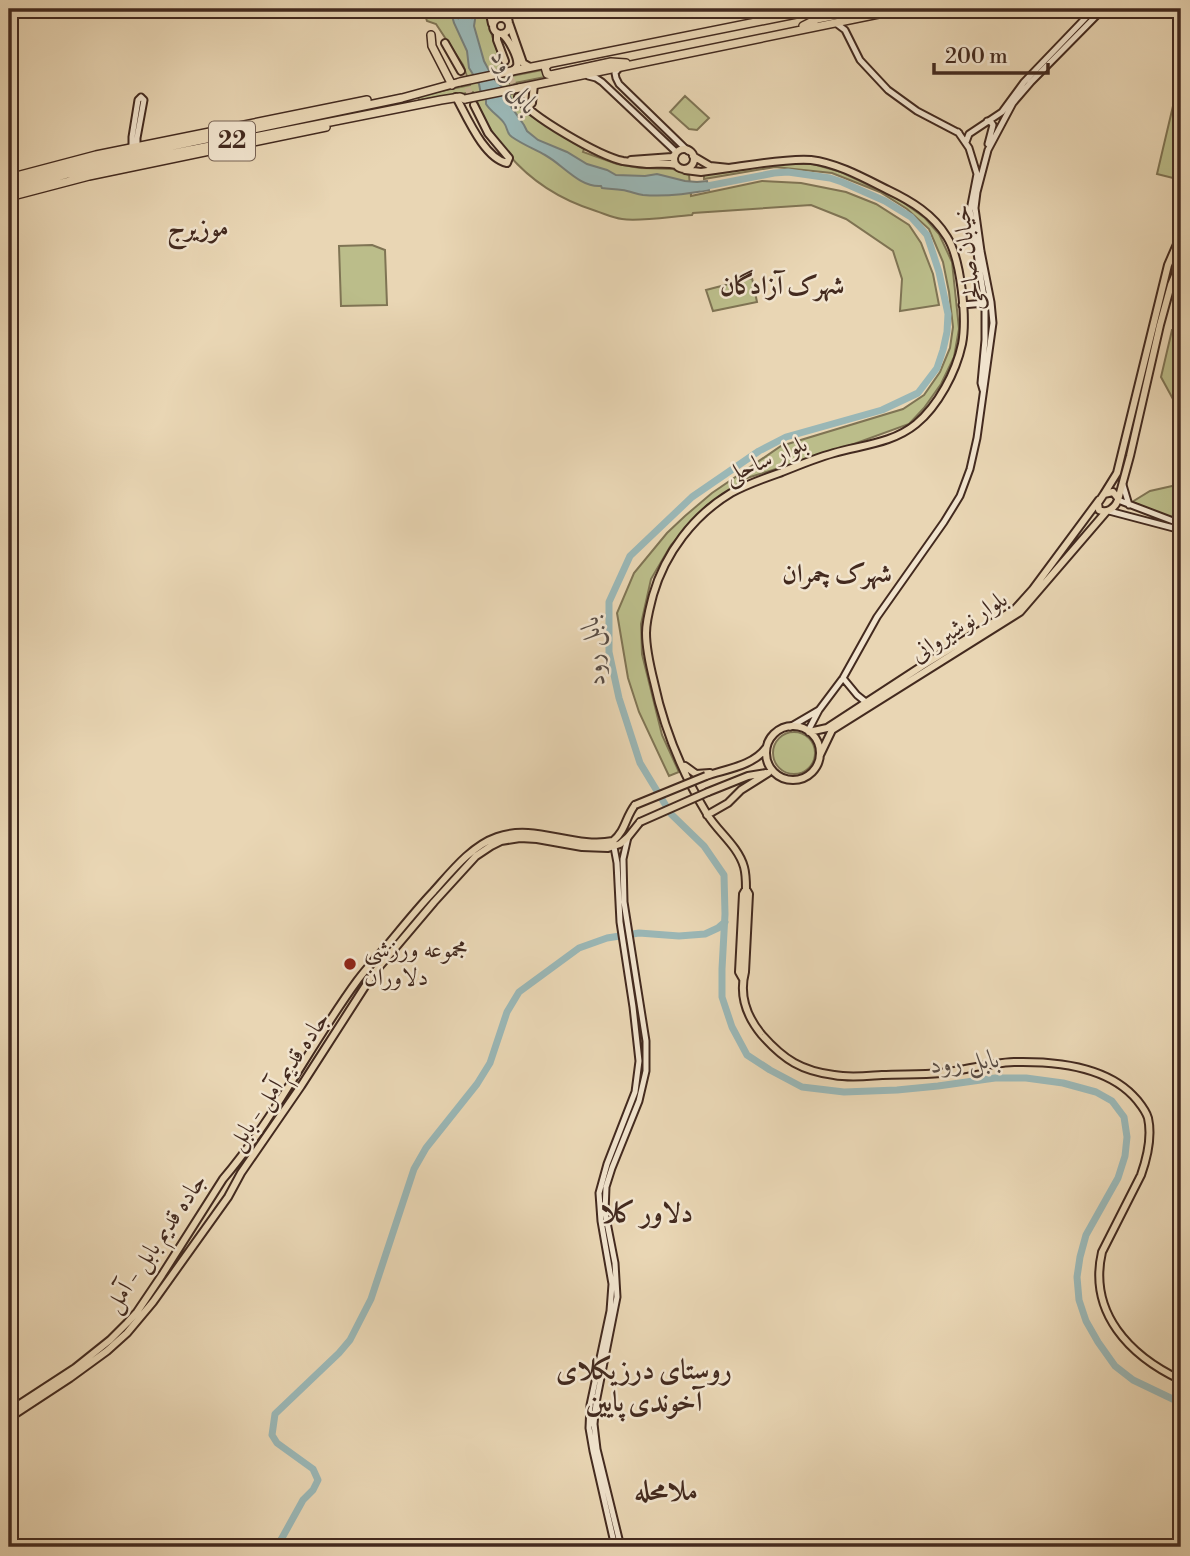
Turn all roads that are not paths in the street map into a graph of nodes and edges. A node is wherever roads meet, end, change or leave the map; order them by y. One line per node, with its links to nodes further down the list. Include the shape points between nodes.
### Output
1 (489, 9): 12 (main road)
2 (506, 9): 10 (main road)
3 (821, 9): 21 (highway)
4 (870, 9): 13 (highway, via 824,18)
5 (903, 9): 8 (highway)
6 (1094, 9): 19 (main road)
7 (1104, 9): 19 (main road)
8 (888, 10): 9 (highway)
9 (851, 19): 11 (highway); 17 (main road)
10 (509, 23): 12 (main road, via 508,30); 12 (main road, via 499,18 494,21); 24 (main road, via 523,63)
11 (834, 23): 13 (highway); 17 (main road)
12 (497, 31): 16 (main road); 18 (main road)
13 (795, 31): 22 (highway)
14 (432, 35): 28 (highway, via 432,46)
15 (445, 43): 25 (main road)
16 (510, 43): 18 (main road, via 503,40); 26 (main road, via 517,64)
17 (852, 43): 38 (main road, via 860,60 888,90)
18 (499, 47): 20 (main road)
19 (1051, 58): 36 (main road, خيابان صالحی)
20 (505, 61)
21 (550, 64): 22 (highway, via 545,69 550,75 611,62); 24 (highway)
22 (635, 64): 23 (highway)
23 (621, 66): 27 (highway); 30 (main road, via 615,78)
24 (532, 67): 26 (highway)
25 (461, 71)
26 (512, 71): 28 (highway, bridge)
27 (582, 75): 29 (highway); 33 (main road, via 598,79)
28 (456, 84): 40 (highway, 22)
29 (534, 85): 31 (highway, bridge); 35 (main road)
30 (625, 90): 33 (main road); 43 (main road)
31 (460, 97): 34 (main road, via 483,144 507,163 509,159); 57 (highway, 22)
32 (518, 97): 35 (main road)
33 (618, 97): 45 (main road)
34 (474, 105)
35 (527, 108): 47 (main road, via 588,147)
36 (1003, 115): 37 (main road, خيابان صالحی); 44 (main road, خيابان صالحی)
37 (987, 121): 39 (main road, خيابان صالحی); 44 (main road, via 993,125)
38 (958, 132): 39 (main road); 41 (main road, خيابان صالحی)
39 (969, 135): 41 (main road, خيابان صالحی)
40 (190, 139): 42 (highway, 22); 42 (highway)
41 (966, 142): 46 (main road, خيابان صالحی)
42 (134, 145): 42 (main road, via 144,100 141,97 138,100); 50 (highway, 22); 50 (highway)
43 (691, 153): 45 (main road, via 681,150); 51 (main road, via 707,165); 53 (main road, via 693,163)
44 (987, 153): 46 (main road); 52 (main road, خيابان صالحی)
45 (675, 155): 47 (main road); 48 (main road)
46 (972, 160): 49 (main road, خيابان صالحی)
47 (626, 161): 48 (main road)
48 (677, 165): 53 (main road)
49 (975, 167): 52 (main road, via 980,164); 64 (main road, خيابان صالحی, via 970,210)
50 (57, 168): 55 (highway, 22)
51 (729, 168): 53 (main road, بلوار ساحلی); 65 (main road, بلوار ساحلی, via 812,160 842,169 919,206 951,244)
52 (983, 169): 66 (main road, خيابان صالحی, via 975,208 993,323)
53 (685, 170)
54 (9, 178): 55 (highway)
55 (20, 178): 56 (highway, 22)
56 (9, 184)
57 (38, 185): 58 (highway, 22); 59 (highway)
58 (9, 191)
59 (9, 197)
60 (1181, 219): 61 (main road)
61 (1181, 235): 62 (main road)
62 (1172, 256): 63 (main road); 67 (main road)
63 (1181, 261): 68 (main road, via 1160,325)
64 (985, 303): 65 (main road); 66 (main road, خيابان صالحی)
65 (962, 306): 87 (main road, بلوار ساحلی, via 964,326 957,360 918,423 899,435 822,457 731,493 695,521 672,551 652,597 646,634 659,703)
66 (983, 390): 79 (main road, خيابان صالحی, via 972,459 960,496 877,617)
67 (1117, 473): 68 (main road, via 1119,480); 70 (main road)
68 (1125, 475): 69 (main road)
69 (1123, 484): 71 (main road); 73 (main road)
70 (1104, 494): 71 (main road, via 1113,492); 72 (main road)
71 (1117, 499): 73 (main road); 75 (main road)
72 (1099, 500): 75 (main road, via 1099,510); 80 (main road, بلوار نوشیروانی, via 1015,609)
73 (1129, 505): 74 (main road)
74 (1142, 509): 76 (main road, via 1132,510); 77 (main road)
75 (1107, 511): 76 (main road); 88 (main road, بلوار نوشیروانی, via 1020,612 832,730)
76 (1133, 517): 78 (main road)
77 (1181, 524)
78 (1181, 530)
79 (843, 678): 80 (main road); 81 (main road, خيابان صالحی)
80 (867, 703): 84 (main road, بلوار نوشیروانی)
81 (818, 710): 82 (main road); 83 (main road)
82 (813, 724): 84 (main road); 85 (main road)
83 (790, 727): 85 (main road); 86 (main road, via 780,730)
84 (821, 729): 85 (main road, بلوار نوشیروانی)
85 (809, 732): 88 (main road)
86 (767, 746): 89 (main road, via 752,761); 91 (main road, via 768,761)
87 (675, 754): 89 (main road, via 696,774); 92 (main road, بلوار ساحلی)
88 (820, 755): 91 (main road, via 806,777 792,780)
89 (730, 768): 94 (main road, bridge, via 635,805)
90 (768, 773): 91 (main road); 92 (main road); 93 (main road, bridge, via 748,776 640,822)
91 (776, 774)
92 (707, 815): 101 (main road, بلوار ساحلی, via 744,866 749,894 744,999 750,1020 782,1056 799,1067 846,1076 1050,1063 1102,1074 1129,1091 1143,1107 1150,1133 1145,1164 1102,1252 1099,1281 1107,1313 1129,1345 1149,1363)
93 (628, 837): 94 (main road); 95 (main road, via 623,859)
94 (613, 844): 95 (main road); 97 (main road, جاده قدیم آمل - بابل, via 582,847 520,838 501,841 476,856 373,974); 98 (main road, جاده قدیم بابل - آمل, via 509,833 470,854 357,981)
95 (623, 922): 96 (main road)
96 (633, 983): 104 (main road, via 639,1069 599,1194 612,1284 589,1418); 105 (main road, via 646,1041 646,1071 606,1187 617,1297 594,1416 597,1449)
97 (241, 1173): 98 (main road, via 225,1191 221,1190); 99 (main road, جاده قدیم آمل - بابل)
98 (223, 1179): 100 (main road, جاده قدیم بابل - آمل)
99 (214, 1215): 100 (main road, via 217,1206 213,1203); 103 (main road, جاده قدیم آمل - بابل, via 127,1334)
100 (194, 1226): 102 (main road, جاده قدیم بابل - آمل, via 127,1324 75,1368)
101 (1181, 1380)
102 (9, 1412)
103 (9, 1418)
104 (615, 1547)
105 (621, 1547)

